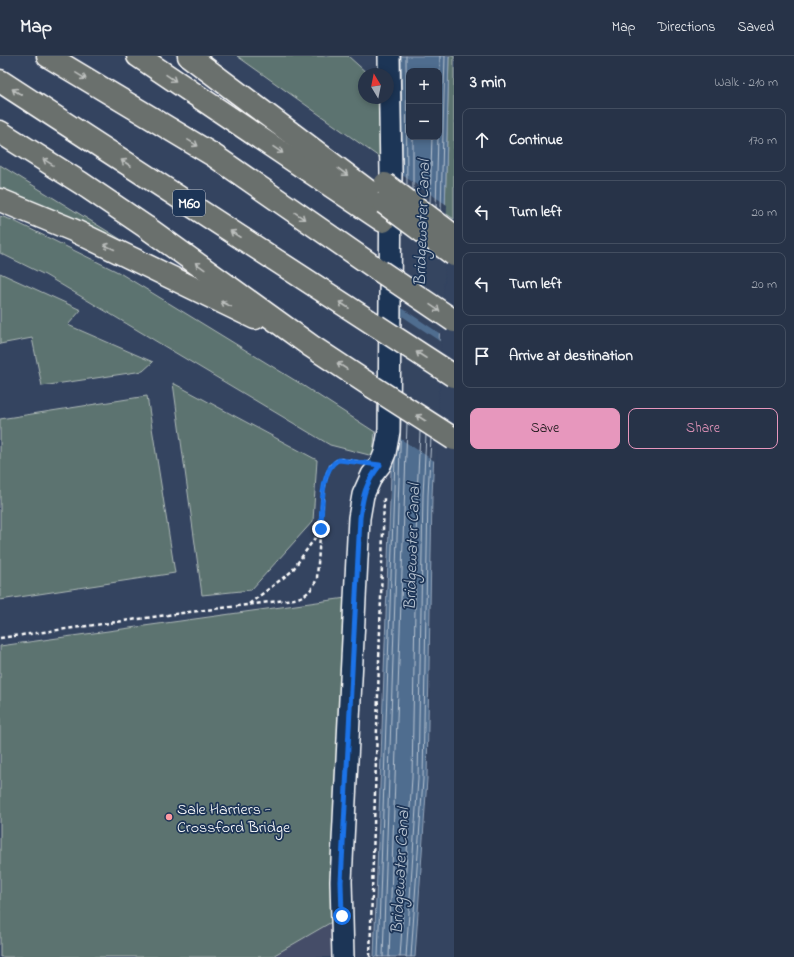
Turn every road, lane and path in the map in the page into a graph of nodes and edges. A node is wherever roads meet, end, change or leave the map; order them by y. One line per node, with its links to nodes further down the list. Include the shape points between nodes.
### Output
1 (48, 56): 13 (highway, one-way to 13, bridge, via 213,155)
2 (138, 56): 9 (highway, one-way to 9)
3 (189, 56): 9 (highway, one-way to 9)
4 (210, 56): 9 (highway, via 319,138)
5 (389, 56): 17 (lane, via 389,431)
6 (0, 81): 15 (highway, M60, one-way to 6, bridge)
7 (0, 132): 14 (highway, one-way to 7, via 81,182)
8 (0, 200): 14 (highway, one-way to 8, via 166,274)
9 (384, 203): 10 (highway, bridge); 11 (highway, bridge); 12 (highway)
10 (454, 236)
11 (454, 255)
12 (454, 272)
13 (454, 321)
14 (311, 346): 16 (highway, one-way to 14, bridge)
15 (454, 376)
16 (454, 439)
17 (380, 465): 18 (path, via 339,460 331,465 323,492); 21 (lane, via 372,475 363,495 360,518 341,882); 22 (path, via 384,471 384,480)
18 (321, 529): 19 (path, via 292,571); 19 (path, via 314,587 302,597)
19 (249, 604): 20 (path)
20 (0, 638)
21 (344, 957)
22 (370, 957)

